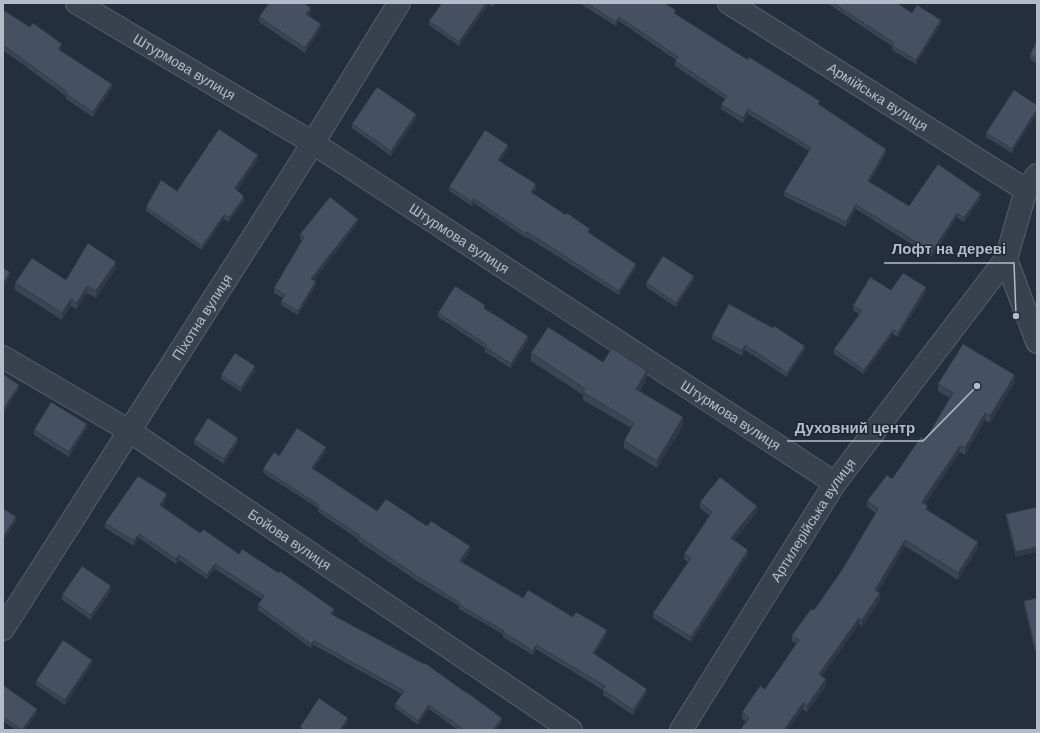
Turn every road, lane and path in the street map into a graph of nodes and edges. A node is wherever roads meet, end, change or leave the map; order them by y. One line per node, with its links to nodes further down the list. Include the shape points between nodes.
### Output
1 (77, 3): 4 (street, Штурмова вулиця)
2 (399, 3): 4 (street, Піхотна вулиця)
3 (729, 3): 5 (street, Армійська вулиця)
4 (313, 143): 9 (street, Піхотна вулиця); 10 (street, Штурмова вулиця)
5 (1032, 182): 6 (street, Артилерійська вулиця)
6 (1006, 259): 7 (street); 10 (street, Артилерійська вулиця)
7 (1037, 342)
8 (3, 357): 9 (street, Бойова вулиця)
9 (128, 430): 11 (street, Піхотна вулиця); 12 (street, Бойова вулиця)
10 (835, 483): 13 (street, Артилерійська вулиця)
11 (3, 629)
12 (571, 730)
13 (681, 730)

